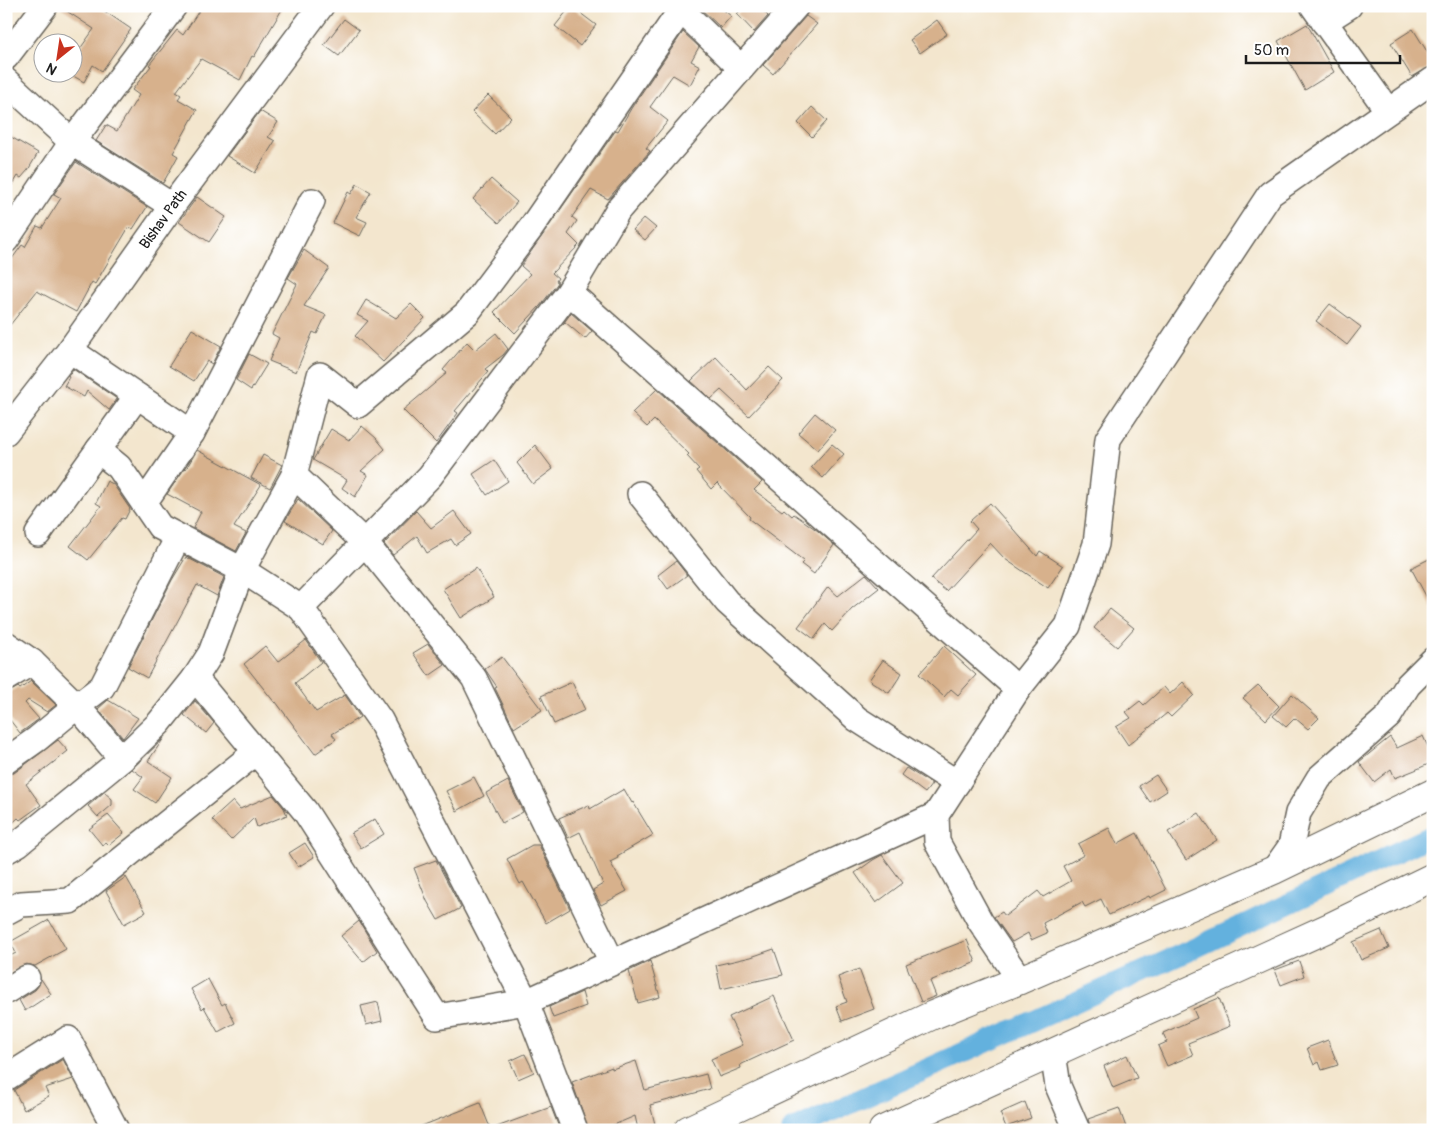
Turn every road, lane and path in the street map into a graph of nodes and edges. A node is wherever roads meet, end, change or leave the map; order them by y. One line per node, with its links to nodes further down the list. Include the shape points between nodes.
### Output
1 (45, 6): 8 (street)
2 (174, 6): 13 (street)
3 (321, 6): 15 (street, Bishav Path)
4 (796, 6): 9 (street)
5 (1349, 6): 7 (street)
6 (685, 9): 9 (street); 23 (street, via 467,313 358,405 320,375)
7 (1319, 14): 12 (street)
8 (6, 56)
9 (741, 68): 17 (street, via 618,210)
10 (1433, 80): 12 (street)
11 (6, 81): 13 (street)
12 (1388, 111): 36 (street, via 1270,194 1108,439 1096,544 1068,626)
13 (72, 142): 15 (street); 16 (street)
14 (312, 201): 21 (street)
15 (172, 206): 18 (street, Bishav Path)
16 (6, 240)
17 (569, 292): 28 (street, via 430,476); 36 (street)
18 (70, 350): 19 (street); 20 (street, Bishav Path)
19 (137, 396): 21 (street); 22 (street)
20 (6, 432)
21 (192, 433): 25 (street)
22 (98, 450): 25 (street, via 119,467); 26 (street)
23 (294, 475): 28 (street); 29 (street)
24 (640, 494): 41 (street, via 727,602 857,718)
25 (144, 503): 27 (street, via 160,527)
26 (38, 534)
27 (178, 537): 29 (street); 37 (street, via 102,687)
28 (366, 544): 30 (street); 48 (street, via 474,678)
29 (242, 570): 30 (street); 35 (street, via 211,653)
30 (301, 608): 50 (street, via 380,720)
31 (6, 644): 33 (street)
32 (1433, 660): 45 (street, via 1408,685 1389,716 1319,778 1298,812 1291,846)
33 (32, 662): 34 (street); 37 (street)
34 (6, 678)
35 (195, 678): 38 (street); 39 (street, via 159,723)
36 (1018, 688): 41 (street)
37 (77, 706): 39 (street); 40 (street)
38 (256, 752): 47 (street, via 70,900 21,904); 50 (street, via 305,811 437,1018)
39 (122, 759): 44 (street)
40 (6, 761)
41 (957, 783): 43 (street)
42 (1433, 793): 45 (main road)
43 (936, 815): 48 (street); 49 (street, via 936,842 980,921)
44 (6, 851)
45 (1274, 870): 49 (main road)
46 (1433, 877): 51 (main road)
47 (6, 912)
48 (612, 962): 50 (street)
49 (1020, 980): 55 (main road, via 933,1015)
50 (526, 1002): 54 (street)
51 (1053, 1053): 56 (main road); 57 (street, via 1058,1086)
52 (6, 1078): 53 (street, via 68,1040)
53 (116, 1130)
54 (575, 1130)
55 (688, 1130)
56 (883, 1130)
57 (1077, 1130)

